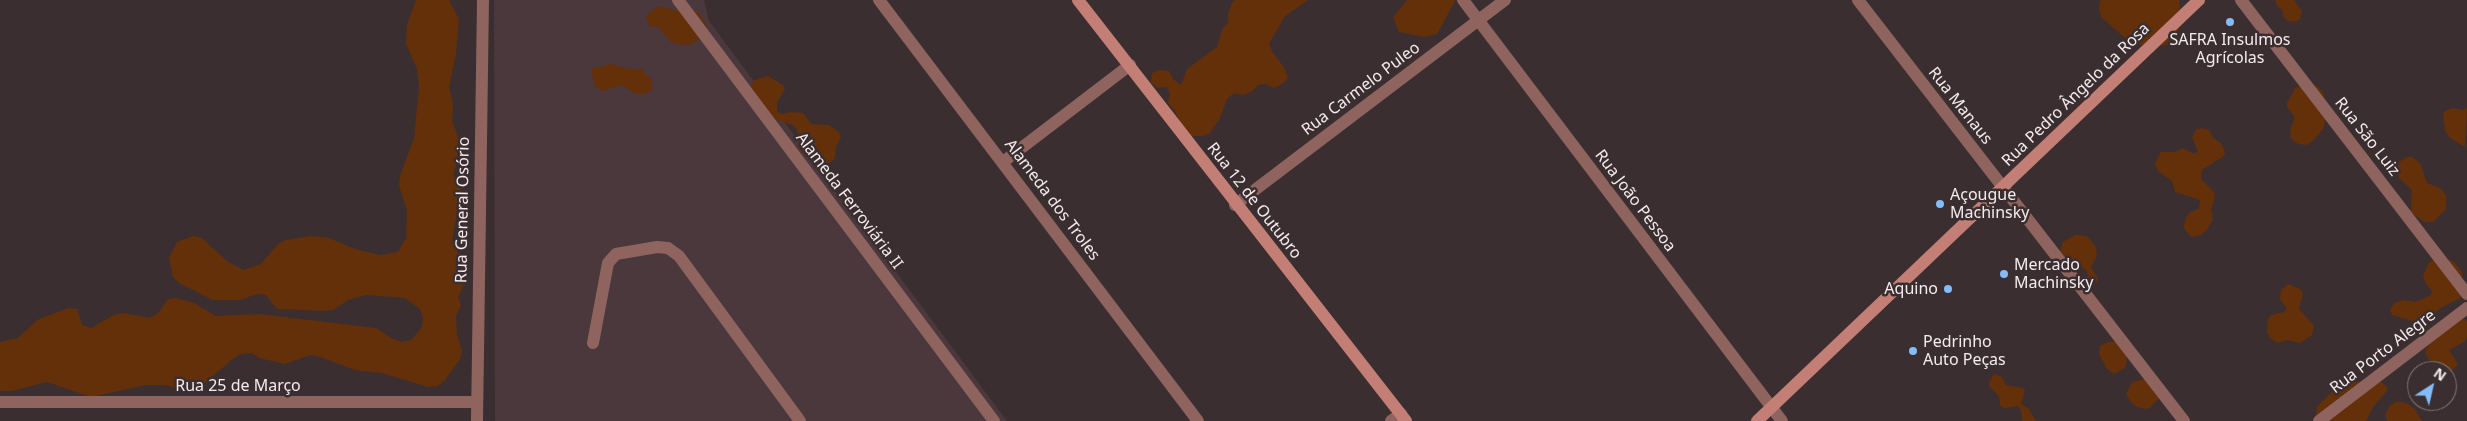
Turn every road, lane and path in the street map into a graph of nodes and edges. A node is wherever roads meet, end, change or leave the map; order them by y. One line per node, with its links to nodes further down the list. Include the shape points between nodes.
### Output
1 (483, 0): 19 (street, Rua General Osório)
2 (678, 0): 24 (street, Alameda Ferroviária II)
3 (879, 0): 12 (street, Alameda dos Troles)
4 (1078, 0): 11 (main road, Rua 12 de Outubro)
5 (1463, 0): 10 (street, Rua João Pessoa)
6 (1506, 0): 10 (street, Rua Carmelo Puleo)
7 (1858, 0): 13 (street, Rua Manaus)
8 (2199, 0): 13 (main road, Rua Pedro Ângelo da Rosa)
9 (2241, 0): 15 (street, Rua São Luiz)
10 (1479, 21): 14 (street, Rua Carmelo Puleo); 20 (street, Rua João Pessoa)
11 (1130, 65): 12 (street); 14 (main road, Rua 12 de Outubro)
12 (1003, 162): 25 (street, Alameda dos Troles)
13 (2003, 188): 20 (main road, Rua Pedro Ângelo da Rosa); 28 (street, Rua Manaus)
14 (1235, 204): 21 (main road, Rua 12 de Outubro)
15 (2467, 294)
16 (2467, 308): 29 (street, Rua Porto Alegre)
17 (593, 344): 23 (street, via 608,263 616,254 668,248 679,256)
18 (0, 402): 19 (street, Rua 25 de Março)
19 (477, 402): 22 (street, Rua General Osório)
20 (1772, 407): 26 (main road, Rua Pedro Ângelo da Rosa); 27 (street, Rua João Pessoa)
21 (1399, 419)
22 (477, 421)
23 (800, 421)
24 (994, 421)
25 (1198, 421)
26 (1758, 421)
27 (1782, 421)
28 (2184, 421)
29 (2319, 421)

